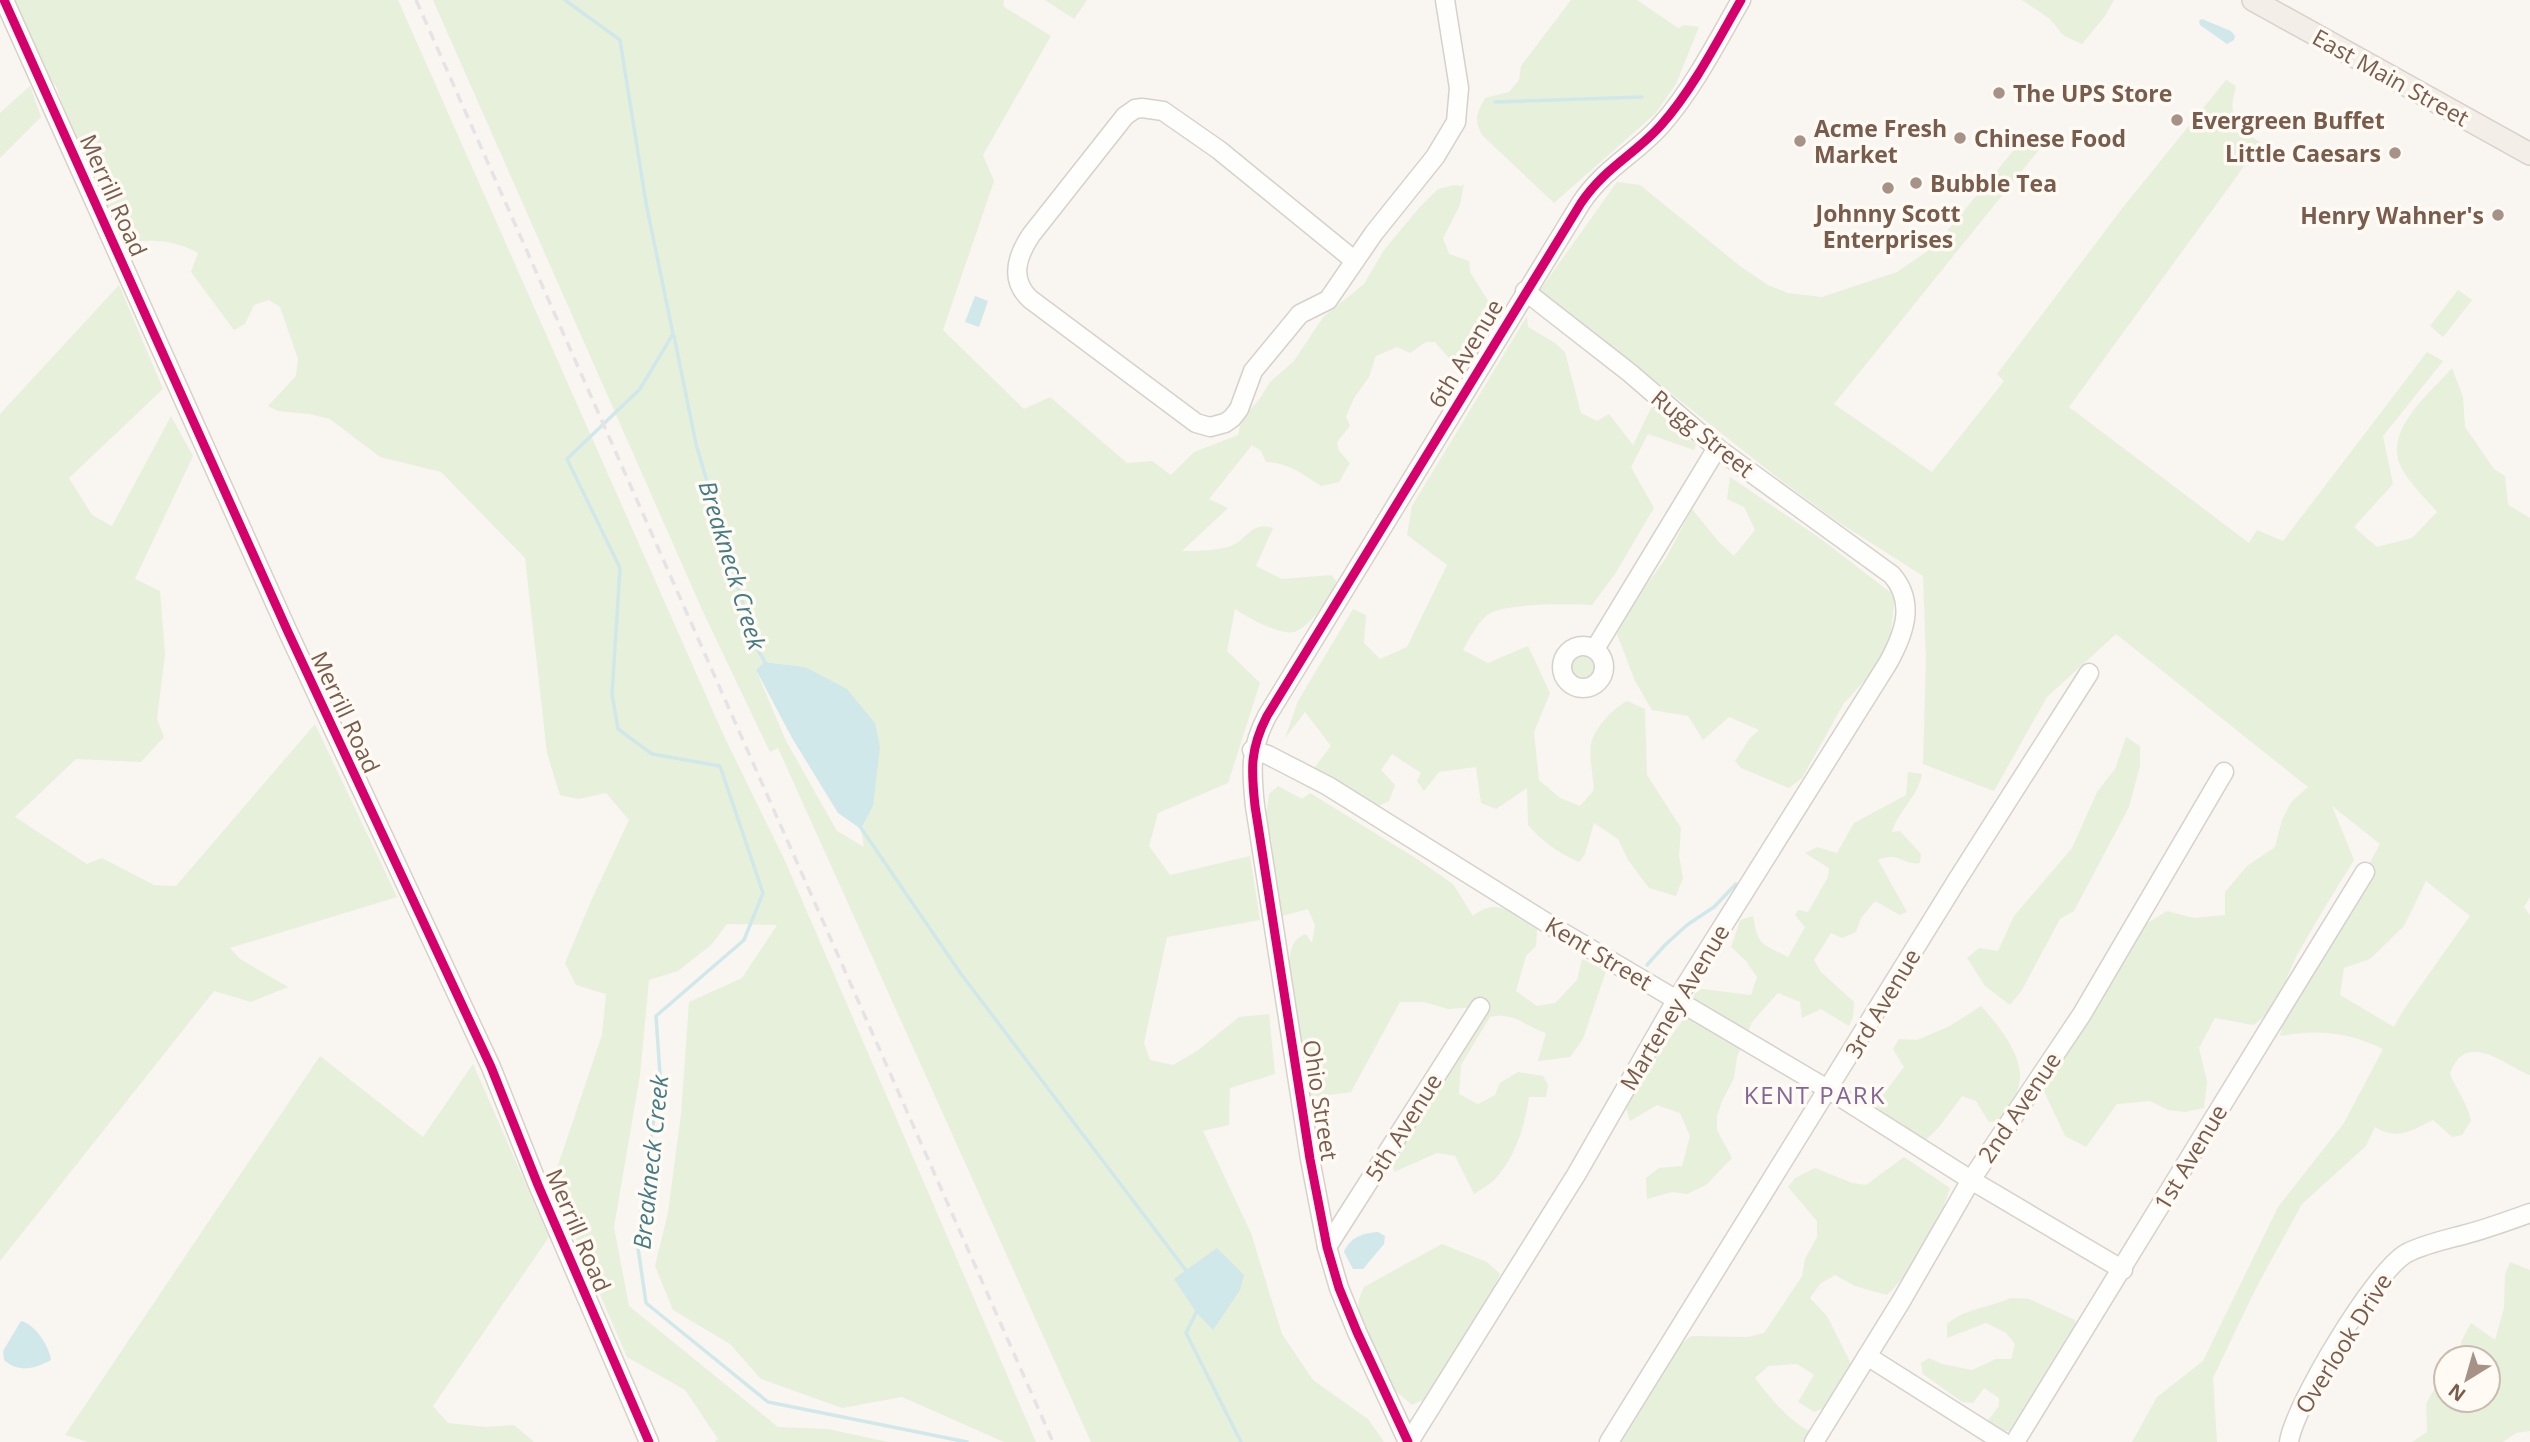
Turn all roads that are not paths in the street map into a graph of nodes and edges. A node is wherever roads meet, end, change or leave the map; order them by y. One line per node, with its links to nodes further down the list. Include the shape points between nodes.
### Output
1 (4, 0): 23 (street, Merrill Road, via 288,632 491,1067)
2 (1445, 0): 6 (street, via 1459,88 1455,122 1435,158)
3 (1741, 0): 7 (street, 6th Avenue, via 1673,111 1597,181)
4 (2253, 0): 5 (main road, East Main Street)
5 (2530, 154)
6 (1355, 261): 6 (street, via 1328,300 1300,314 1253,371 1232,418 1210,428 1196,423 1030,299 1016,273 1021,250 1031,235 1125,116 1142,108 1163,111 1209,142)
7 (1525, 291): 8 (street, Rugg Street); 12 (street, 6th Avenue, via 1267,716)
8 (1717, 448): 9 (street, Rugg Street); 10 (street)
9 (1885, 569): 15 (street, Marteney Avenue, via 1905,599 1906,620 1897,646)
10 (1595, 649)
11 (2089, 673): 17 (street, 3rd Avenue)
12 (1252, 750): 15 (street, Kent Street, via 1328,786); 20 (street, Ohio Street, via 1255,806)
13 (2224, 772): 18 (street, 2nd Avenue, via 2082,1014)
14 (2365, 872): 21 (street, 1st Avenue)
15 (1677, 999): 17 (street, Kent Street); 24 (street, Marteney Avenue, via 1563,1196)
16 (1480, 1007): 20 (street, 5th Avenue)
17 (1829, 1090): 18 (street, Kent Street); 25 (street, 3rd Avenue)
18 (1971, 1180): 21 (street, Kent Street); 22 (street, 2nd Avenue)
19 (2530, 1213): 29 (street, Overlook Drive, via 2419,1247 2396,1261 2371,1290 2325,1363 2296,1417)
20 (1327, 1247): 24 (street, Ohio Street, via 1357,1332)
21 (2123, 1270): 28 (street, 1st Avenue)
22 (1867, 1356): 26 (street, 2nd Avenue); 27 (street)
23 (649, 1442)
24 (1408, 1442)
25 (1609, 1442)
26 (1814, 1442)
27 (2003, 1442)
28 (2015, 1442)
29 (2289, 1442)

